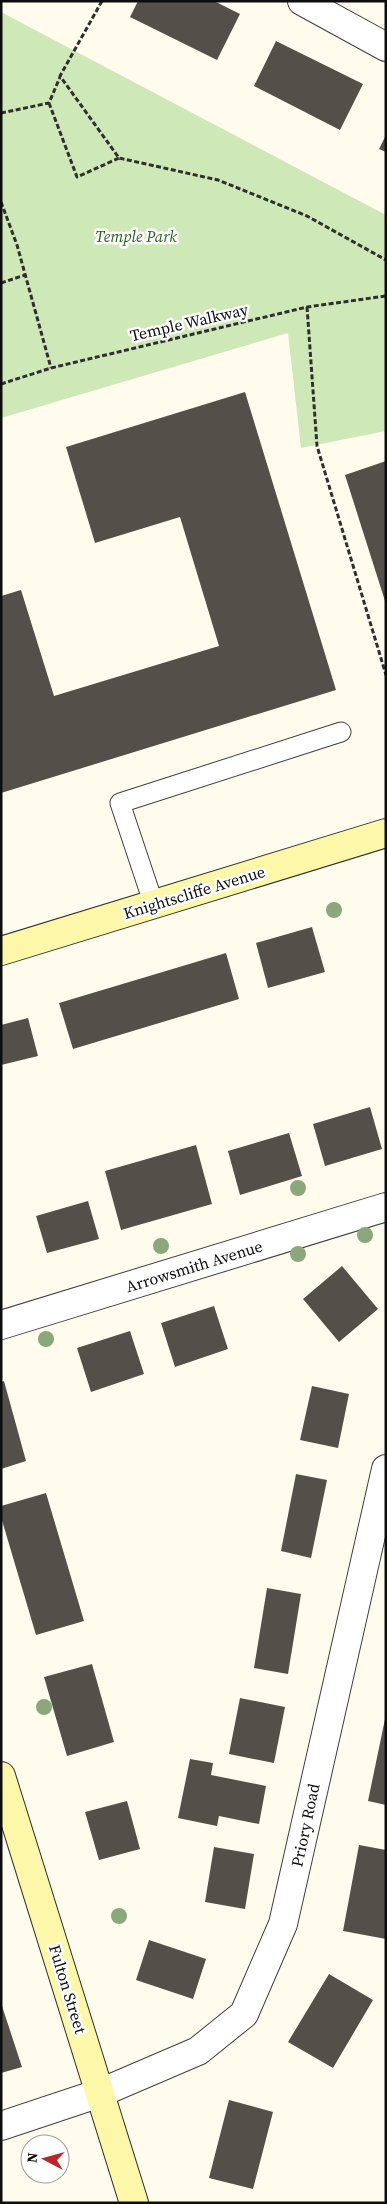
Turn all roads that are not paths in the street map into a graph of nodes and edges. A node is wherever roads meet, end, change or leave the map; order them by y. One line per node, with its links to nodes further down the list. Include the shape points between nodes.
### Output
1 (302, 1): 2 (street)
2 (386, 47)
3 (341, 732): 5 (lane, via 120,803)
4 (386, 833): 5 (street, Knightscliffe Avenue)
5 (154, 905): 6 (street, Knightscliffe Avenue)
6 (1, 951)
7 (386, 1207): 8 (street, Arrowsmith Avenue)
8 (1, 1324)
9 (386, 1469): 10 (street, Priory Road)
10 (378, 1539): 12 (street, Priory Road, via 283,1924 244,2014 198,2051)
11 (1, 1776): 12 (street, Fulton Street)
12 (100, 2093): 13 (street, Priory Road); 14 (street, Fulton Street)
13 (1, 2126)
14 (134, 2203)

